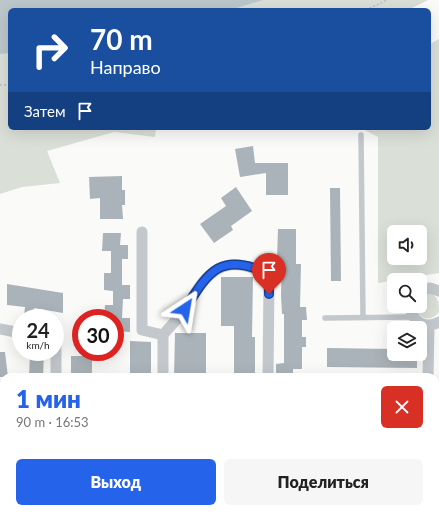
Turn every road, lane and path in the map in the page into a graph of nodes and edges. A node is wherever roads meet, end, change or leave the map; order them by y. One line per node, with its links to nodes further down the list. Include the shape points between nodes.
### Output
1 (387, 0): 2 (path)
2 (370, 8)
3 (362, 135): 10 (lane)
4 (142, 232): 14 (street, via 142,330)
5 (427, 289): 6 (street)
6 (439, 291)
7 (398, 313): 10 (lane)
8 (413, 313): 11 (street, via 419,322)
9 (325, 318): 10 (lane)
10 (363, 318)
11 (434, 324): 19 (street)
12 (0, 329): 13 (street)
13 (12, 331)
14 (163, 335): 17 (street); 18 (street, via 214,270 234,264 254,267 265,272 269,280)
15 (56, 361): 16 (street)
16 (56, 373)
17 (163, 373)
18 (268, 373)
19 (428, 373)

